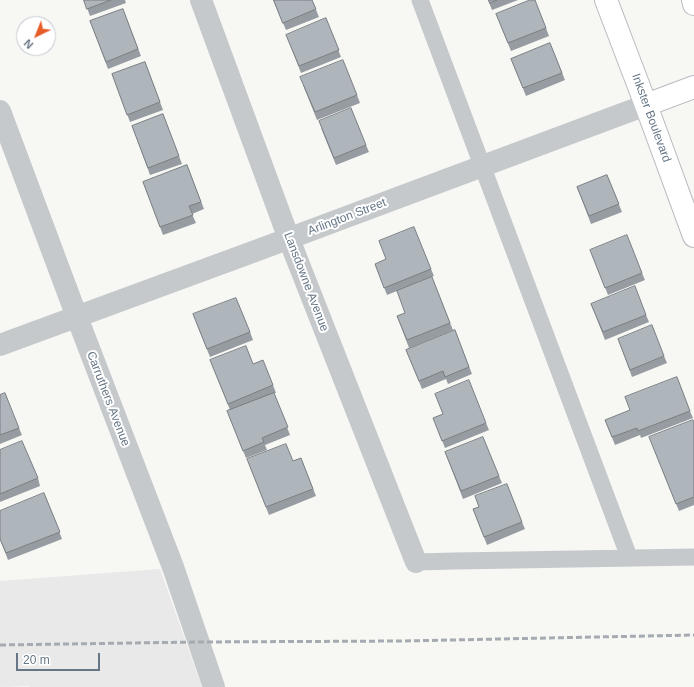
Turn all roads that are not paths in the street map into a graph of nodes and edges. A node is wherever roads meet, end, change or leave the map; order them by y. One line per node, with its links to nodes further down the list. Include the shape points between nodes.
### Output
1 (201, 0): 11 (street, Lansdowne Avenue)
2 (420, 0): 9 (lane)
3 (606, 0): 7 (main road, Inkster Boulevard)
4 (693, 0): 5 (main road)
5 (694, 4)
6 (694, 87): 7 (main road, Arlington Street)
7 (646, 105): 9 (street, Arlington Street); 10 (main road, Inkster Boulevard)
8 (0, 111): 12 (street, Carruthers Avenue)
9 (482, 166): 11 (street, Arlington Street); 14 (lane)
10 (694, 236)
11 (289, 239): 12 (street, Arlington Street); 16 (street, Lansdowne Avenue)
12 (77, 317): 13 (street, Arlington Street); 17 (street, Carruthers Avenue, via 173,567)
13 (0, 345)
14 (629, 557): 15 (lane); 16 (lane)
15 (694, 557)
16 (416, 562)
17 (214, 687)

